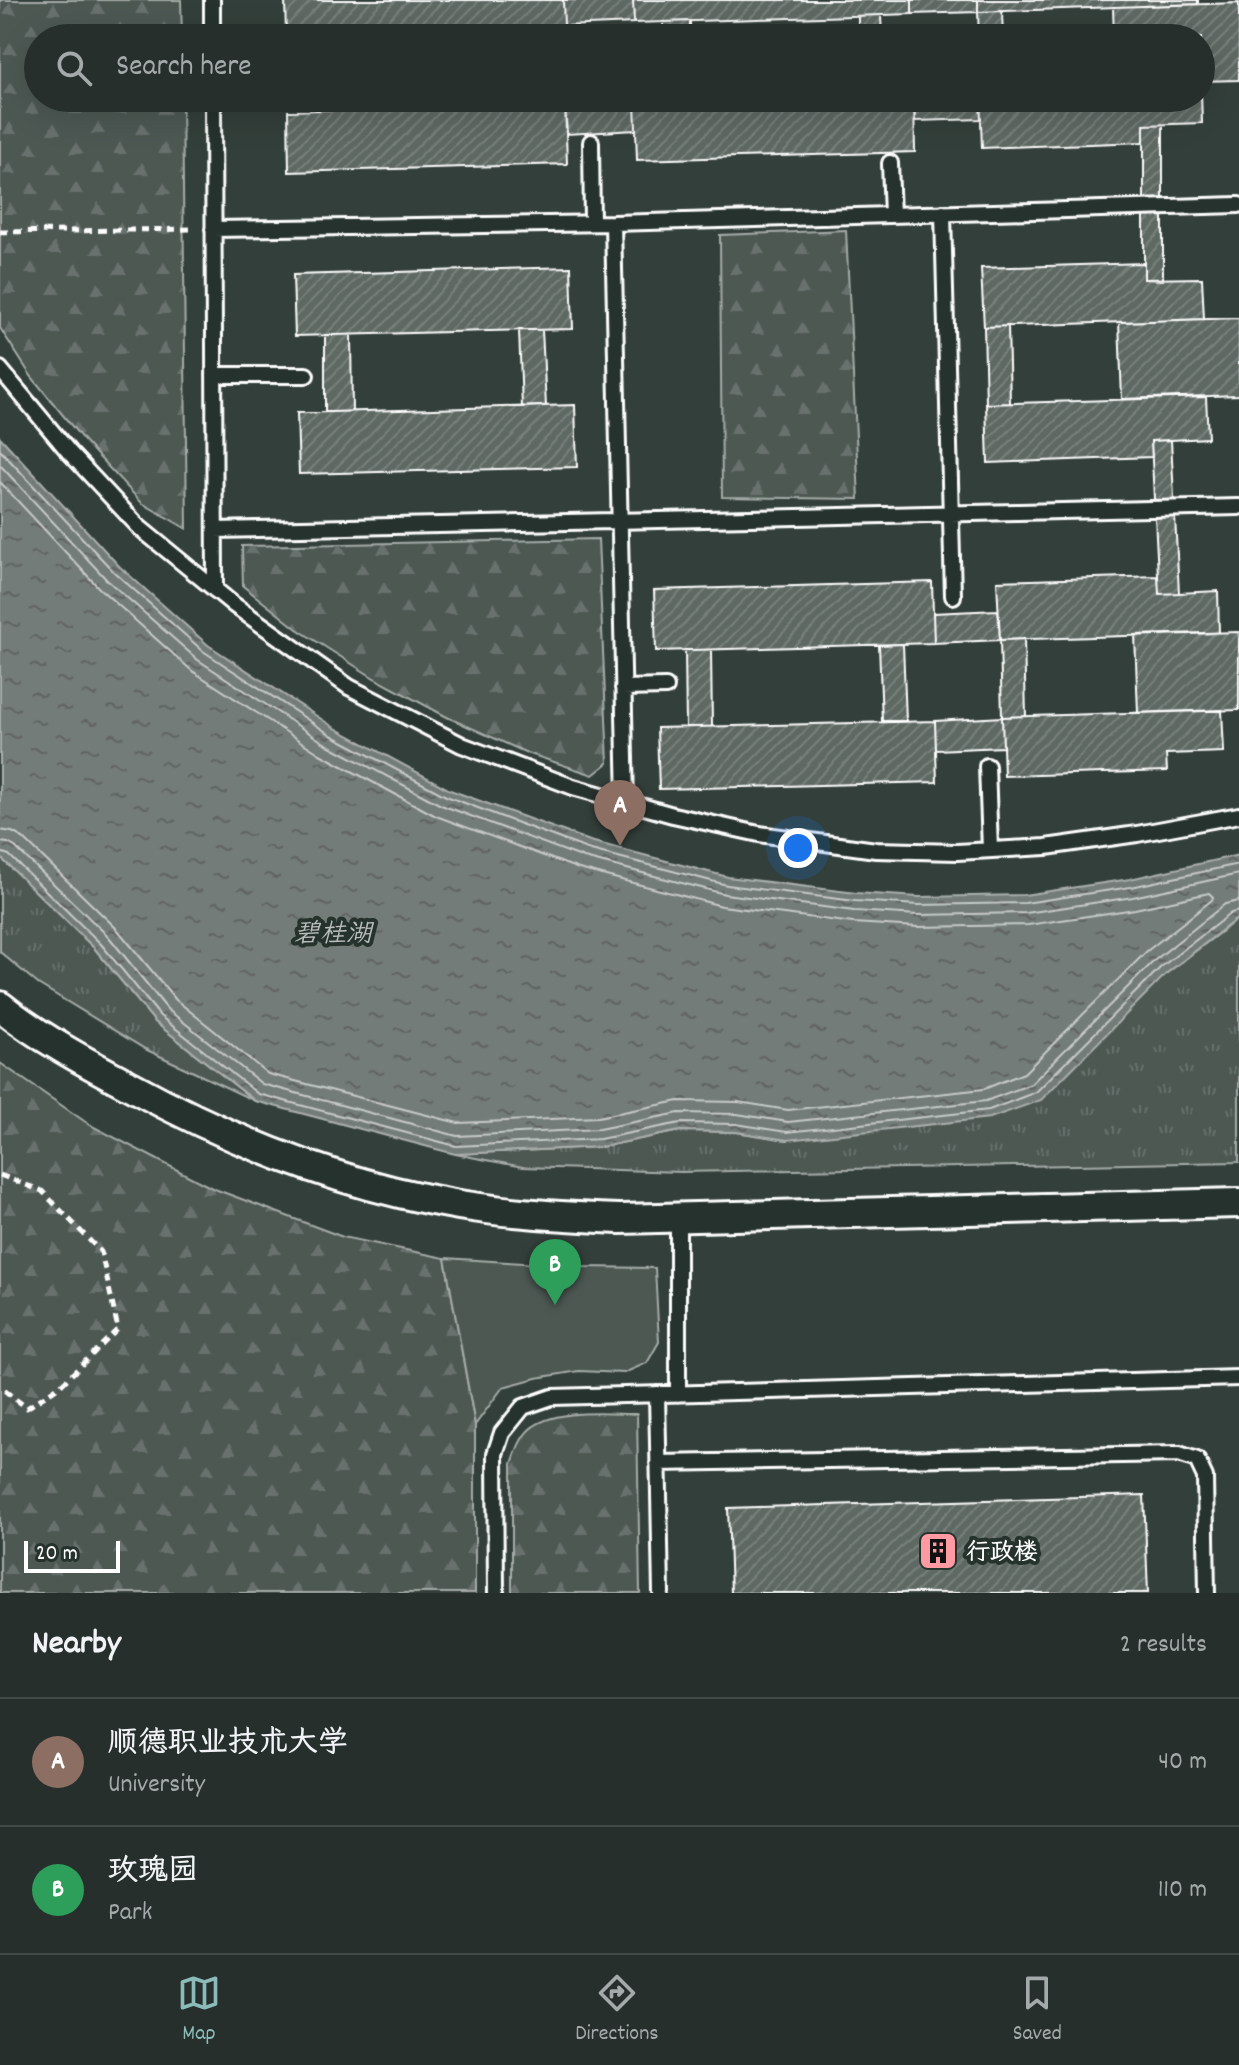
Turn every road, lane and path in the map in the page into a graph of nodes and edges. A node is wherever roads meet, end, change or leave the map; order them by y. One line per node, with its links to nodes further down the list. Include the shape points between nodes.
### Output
1 (212, 0): 2 (lane)
2 (212, 24)
3 (213, 112): 11 (lane)
4 (591, 142): 9 (lane)
5 (890, 163): 8 (lane)
6 (1239, 205): 7 (lane)
7 (943, 213): 8 (lane); 17 (lane)
8 (892, 215): 10 (lane)
9 (592, 223): 10 (lane); 11 (lane)
10 (613, 223): 18 (lane)
11 (213, 229): 12 (path); 14 (lane)
12 (0, 232)
13 (0, 369): 20 (lane, via 140,528)
14 (214, 375): 15 (lane); 19 (lane)
15 (306, 375)
16 (1239, 507): 17 (lane)
17 (950, 513): 18 (lane); 21 (lane)
18 (620, 521): 19 (lane); 23 (lane)
19 (215, 530): 20 (lane)
20 (215, 590): 25 (lane, via 377,702 462,745)
21 (953, 596)
22 (666, 687): 23 (lane)
23 (623, 688): 25 (lane)
24 (987, 766): 27 (lane)
25 (626, 802): 27 (lane, via 759,834 876,850)
26 (1239, 815): 27 (lane, via 1122,837)
27 (990, 850)
28 (0, 1006): 31 (street, via 75,1056 223,1134 353,1181 486,1209)
29 (0, 1175): 33 (path, via 42,1191 101,1252 118,1329 61,1385 27,1408)
30 (1239, 1203): 31 (street)
31 (678, 1217): 35 (lane)
32 (1239, 1378): 35 (lane)
33 (0, 1387)
34 (657, 1394): 35 (lane); 36 (lane); 37 (lane, via 552,1397 523,1407 502,1433 495,1454)
35 (678, 1394)
36 (658, 1463): 38 (lane); 39 (lane, via 1179,1454 1197,1460 1205,1477)
37 (496, 1593)
38 (661, 1593)
39 (1207, 1593)

